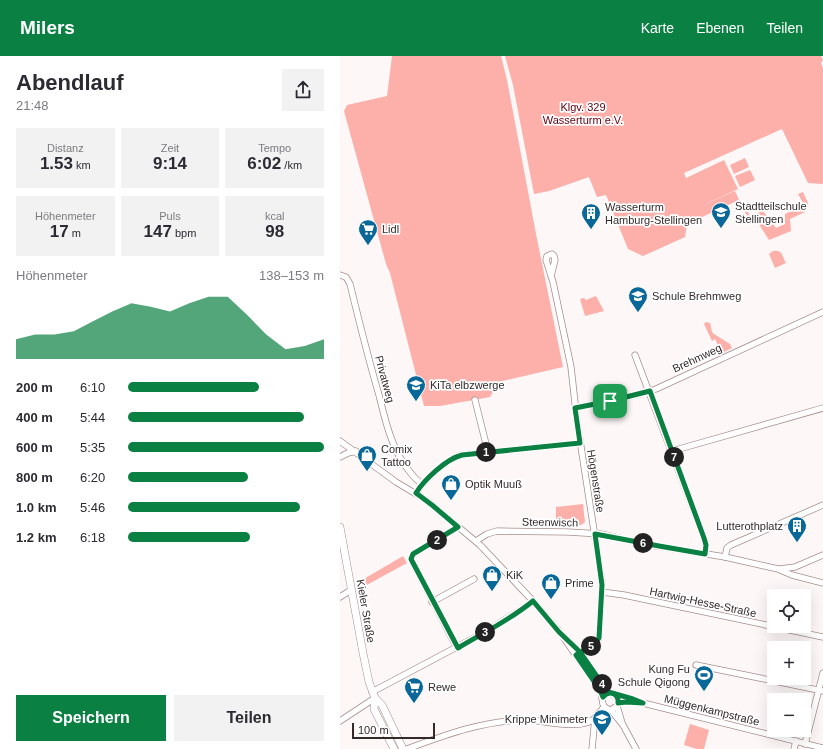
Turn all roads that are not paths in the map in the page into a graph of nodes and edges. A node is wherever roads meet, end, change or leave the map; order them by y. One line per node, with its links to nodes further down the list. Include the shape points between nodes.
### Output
1 (340, 275): 15 (street, Privatweg, via 346,277 350,284 373,375 396,447 416,479)
2 (551, 276): 7 (street, Högenstraße, via 568,352)
3 (823, 312): 5 (street, Brehmweg)
4 (635, 355): 5 (street)
5 (650, 391): 7 (street, Brehmweg); 11 (street)
6 (475, 400): 13 (street)
7 (575, 408): 10 (street, Högenstraße)
8 (823, 408): 11 (street)
9 (340, 441): 12 (street)
10 (580, 443): 13 (street); 20 (street, Högenstraße)
11 (672, 451): 22 (street, via 704,538)
12 (356, 452): 14 (street); 16 (street, via 396,482)
13 (488, 452): 15 (street, via 457,456)
14 (340, 457)
15 (422, 484): 16 (street)
16 (416, 493): 19 (street)
17 (823, 505): 24 (street, via 731,545 727,548)
18 (340, 527): 28 (main road, Kieler Straße)
19 (458, 527): 21 (street); 32 (street, via 411,557 411,562)
20 (595, 534): 21 (street, Steenwisch, via 497,532 484,535); 22 (street, Steenwisch); 29 (street, Högenstraße)
21 (476, 541): 31 (street)
22 (705, 554): 24 (street, Steenwisch)
23 (823, 555): 25 (street, via 795,567)
24 (725, 557): 25 (street, Steenwisch)
25 (778, 569): 27 (street)
26 (474, 579): 32 (street)
27 (823, 583)
28 (352, 590): 30 (street); 40 (main road, Kieler Straße, via 363,653)
29 (602, 592): 33 (street, Hartwig-Hesse-Straße); 35 (street, Högenstraße, via 599,639)
30 (340, 597)
31 (533, 601): 34 (street); 35 (street)
32 (432, 602): 34 (street)
33 (823, 637)
34 (458, 648): 40 (street)
35 (578, 654): 39 (street); 41 (street)
36 (696, 665): 38 (street)
37 (823, 672): 38 (street)
38 (821, 691): 48 (street)
39 (612, 694): 41 (street); 42 (street, Müggenkampstraße); 43 (street, via 618,698)
40 (374, 695): 46 (street); 50 (main road, Kieler Straße, via 374,709); 51 (main road, Kieler Straße, via 382,705)
41 (603, 697): 44 (street)
42 (643, 703): 43 (street, Müggenkampstraße, via 626,702); 47 (street, Müggenkampstraße)
43 (616, 706): 44 (street); 54 (street)
44 (604, 707): 45 (street)
45 (595, 718): 52 (street, via 581,724 527,720 480,726); 53 (street)
46 (340, 721)
47 (796, 741): 48 (street, Müggenkampstraße); 55 (street)
48 (805, 744): 49 (street, Müggenkampstraße)
49 (823, 748)
50 (394, 749)
51 (403, 749)
52 (407, 749)
53 (592, 749)
54 (636, 749)
55 (794, 749)

